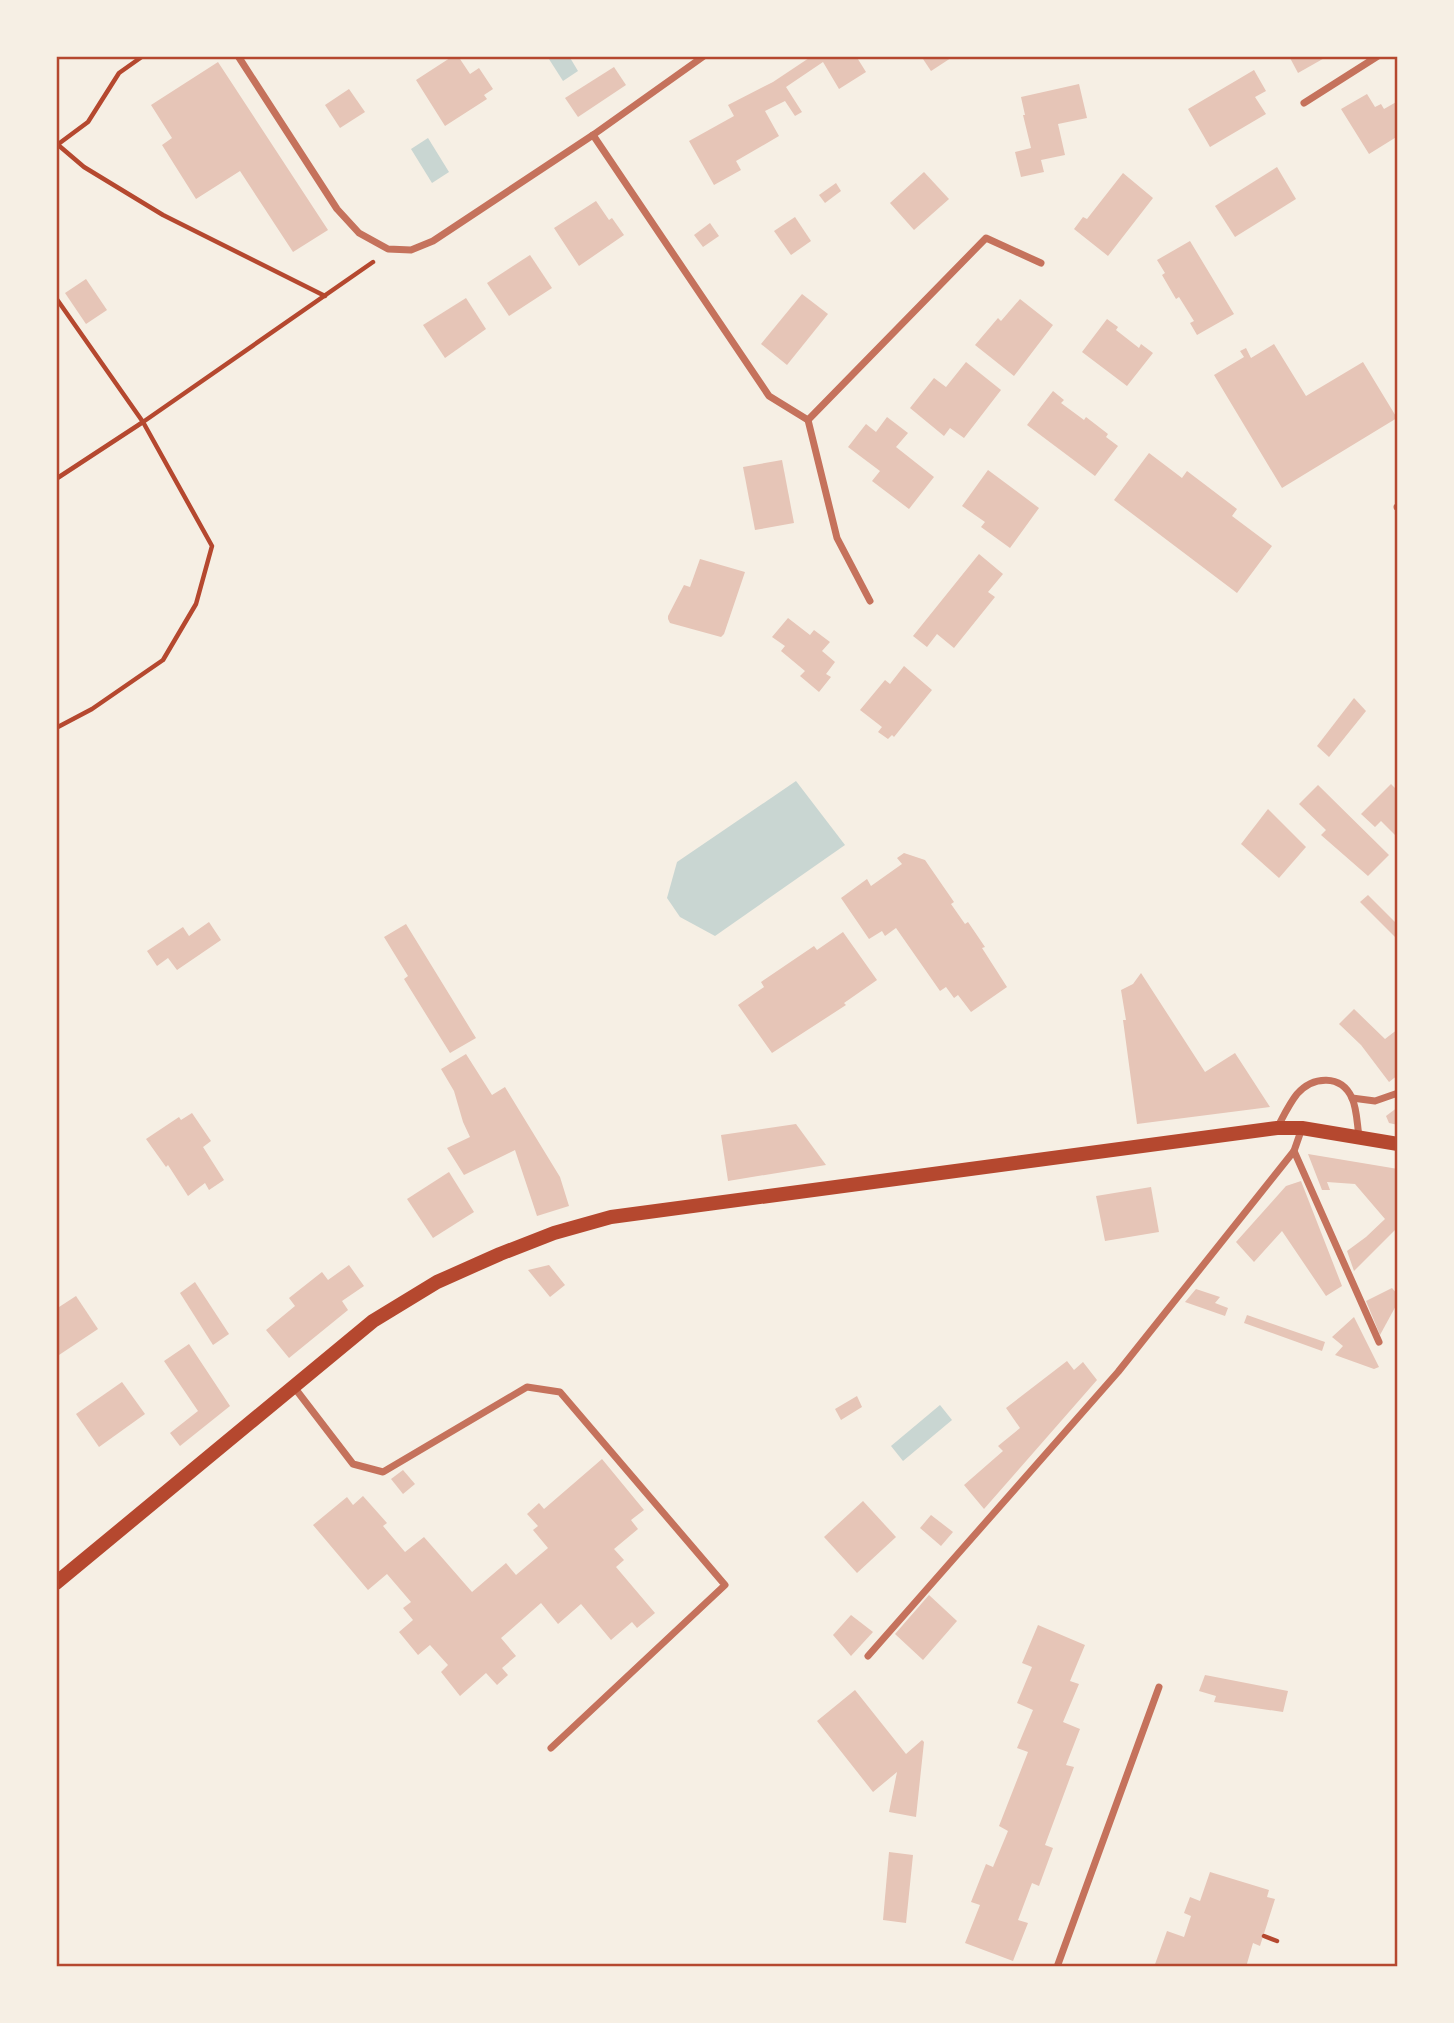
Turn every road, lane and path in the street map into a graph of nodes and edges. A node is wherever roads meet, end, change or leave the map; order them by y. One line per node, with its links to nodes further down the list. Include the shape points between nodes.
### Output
1 (143, 56): 7 (path, via 119,73 88,122)
2 (238, 56): 8 (street, via 337,209 359,233)
3 (704, 56): 6 (street)
4 (1378, 56): 5 (street)
5 (1304, 103)
6 (593, 135): 8 (street, via 433,241 411,250); 12 (street, via 769,396)
7 (56, 145): 10 (path, via 163,215)
8 (388, 248): 10 (path)
9 (1041, 263): 12 (street, via 986,238)
10 (326, 297): 13 (path)
11 (56, 298): 13 (path)
12 (808, 420): 15 (street, via 837,538)
13 (143, 422): 14 (path); 16 (path, via 212,547 206,569 196,604 163,660)
14 (56, 479)
15 (870, 601)
16 (56, 729)
17 (1398, 1093): 18 (street, via 1375,1101)
18 (1352, 1098): 19 (street, via 1344,1086 1329,1079 1316,1080 1298,1093); 21 (street)
19 (1277, 1128): 20 (main road); 25 (main road, via 600,1220 554,1233 437,1282 373,1321)
20 (1302, 1128): 21 (main road); 23 (street)
21 (1359, 1136): 22 (main road)
22 (1398, 1144)
23 (1294, 1151): 24 (street); 27 (street, via 1118,1372)
24 (1379, 1342)
25 (294, 1387): 26 (main road); 29 (street, via 353,1464 383,1472 527,1387 560,1392 724,1585)
26 (56, 1583)
27 (868, 1656)
28 (1159, 1687): 32 (street)
29 (551, 1748)
30 (1264, 1936): 31 (path)
31 (1277, 1941)
32 (1057, 1967)

